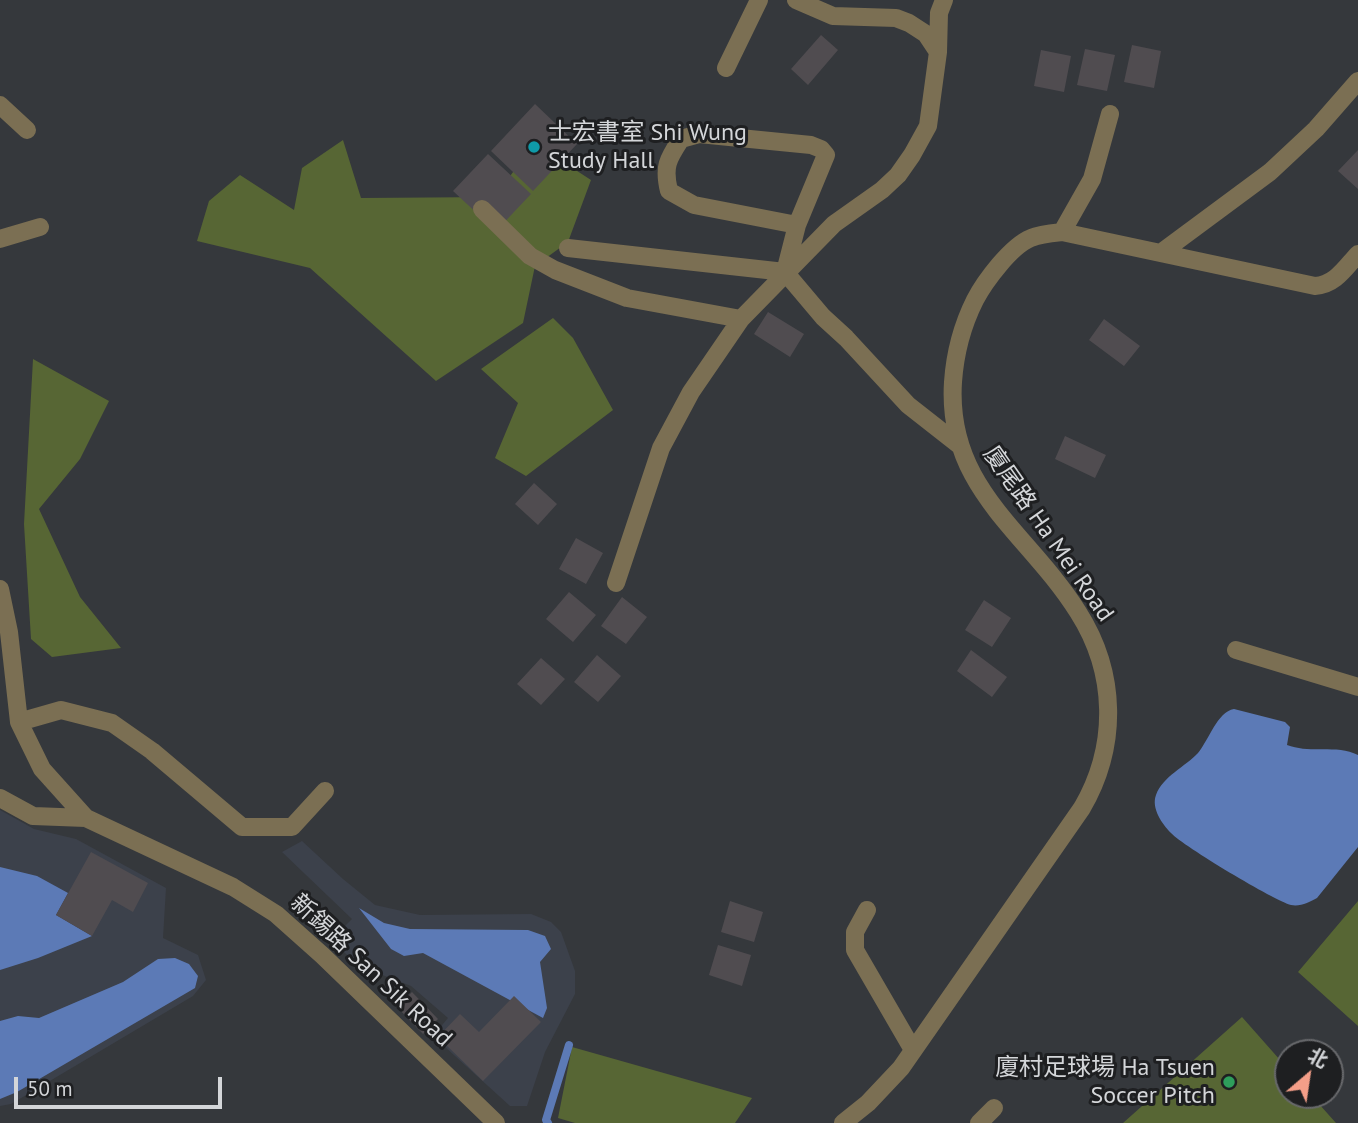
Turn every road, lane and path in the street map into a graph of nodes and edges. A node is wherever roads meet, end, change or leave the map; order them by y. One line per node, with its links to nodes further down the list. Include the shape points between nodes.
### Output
1 (759, 0): 5 (street)
2 (796, 0): 4 (street, via 833,16 896,18 926,34)
3 (944, 0): 4 (street)
4 (938, 52): 18 (street, via 928,126 912,155 890,183 834,224)
5 (726, 68)
6 (1358, 81): 16 (street, via 1270,172)
7 (0, 105): 9 (street)
8 (1110, 114): 13 (street, via 1092,179)
9 (27, 130)
10 (482, 209): 19 (street, via 530,256 555,270 627,298)
11 (797, 225): 11 (street, via 826,155 821,149 699,134 681,139 664,173 669,191 694,205); 18 (street)
12 (40, 227): 14 (street)
13 (1062, 232): 16 (street); 20 (street, 廈尾路 Ha Mei Road, via 1030,238 1015,250 989,278 968,313 953,374 953,420)
14 (0, 239)
15 (568, 248): 18 (street)
16 (1162, 252): 17 (street, via 1315,286 1336,279)
17 (1358, 254)
18 (785, 272): 19 (street); 20 (street, via 908,405)
19 (741, 319): 21 (street, via 691,392 661,448)
20 (959, 445): 30 (street, 廈尾路 Ha Mei Road, via 977,483 1064,592 1091,636 1109,698 1108,737 1098,775 1082,808)
21 (616, 583)
22 (0, 589): 25 (street)
23 (1236, 650): 24 (street)
24 (1358, 687)
25 (19, 722): 26 (street, via 61,710 113,723 243,827 292,827); 28 (street, via 43,769)
26 (325, 791)
27 (0, 798): 28 (street, via 33,817)
28 (86, 818): 32 (street, 新錫路 San Sik Road, via 233,887 276,914)
29 (867, 910): 30 (street, via 855,932 855,950)
30 (913, 1051): 33 (street, 廈尾路 Ha Mei Road, via 885,1086)
31 (994, 1108): 34 (street)
32 (496, 1123)
33 (844, 1123)
34 (979, 1123)

